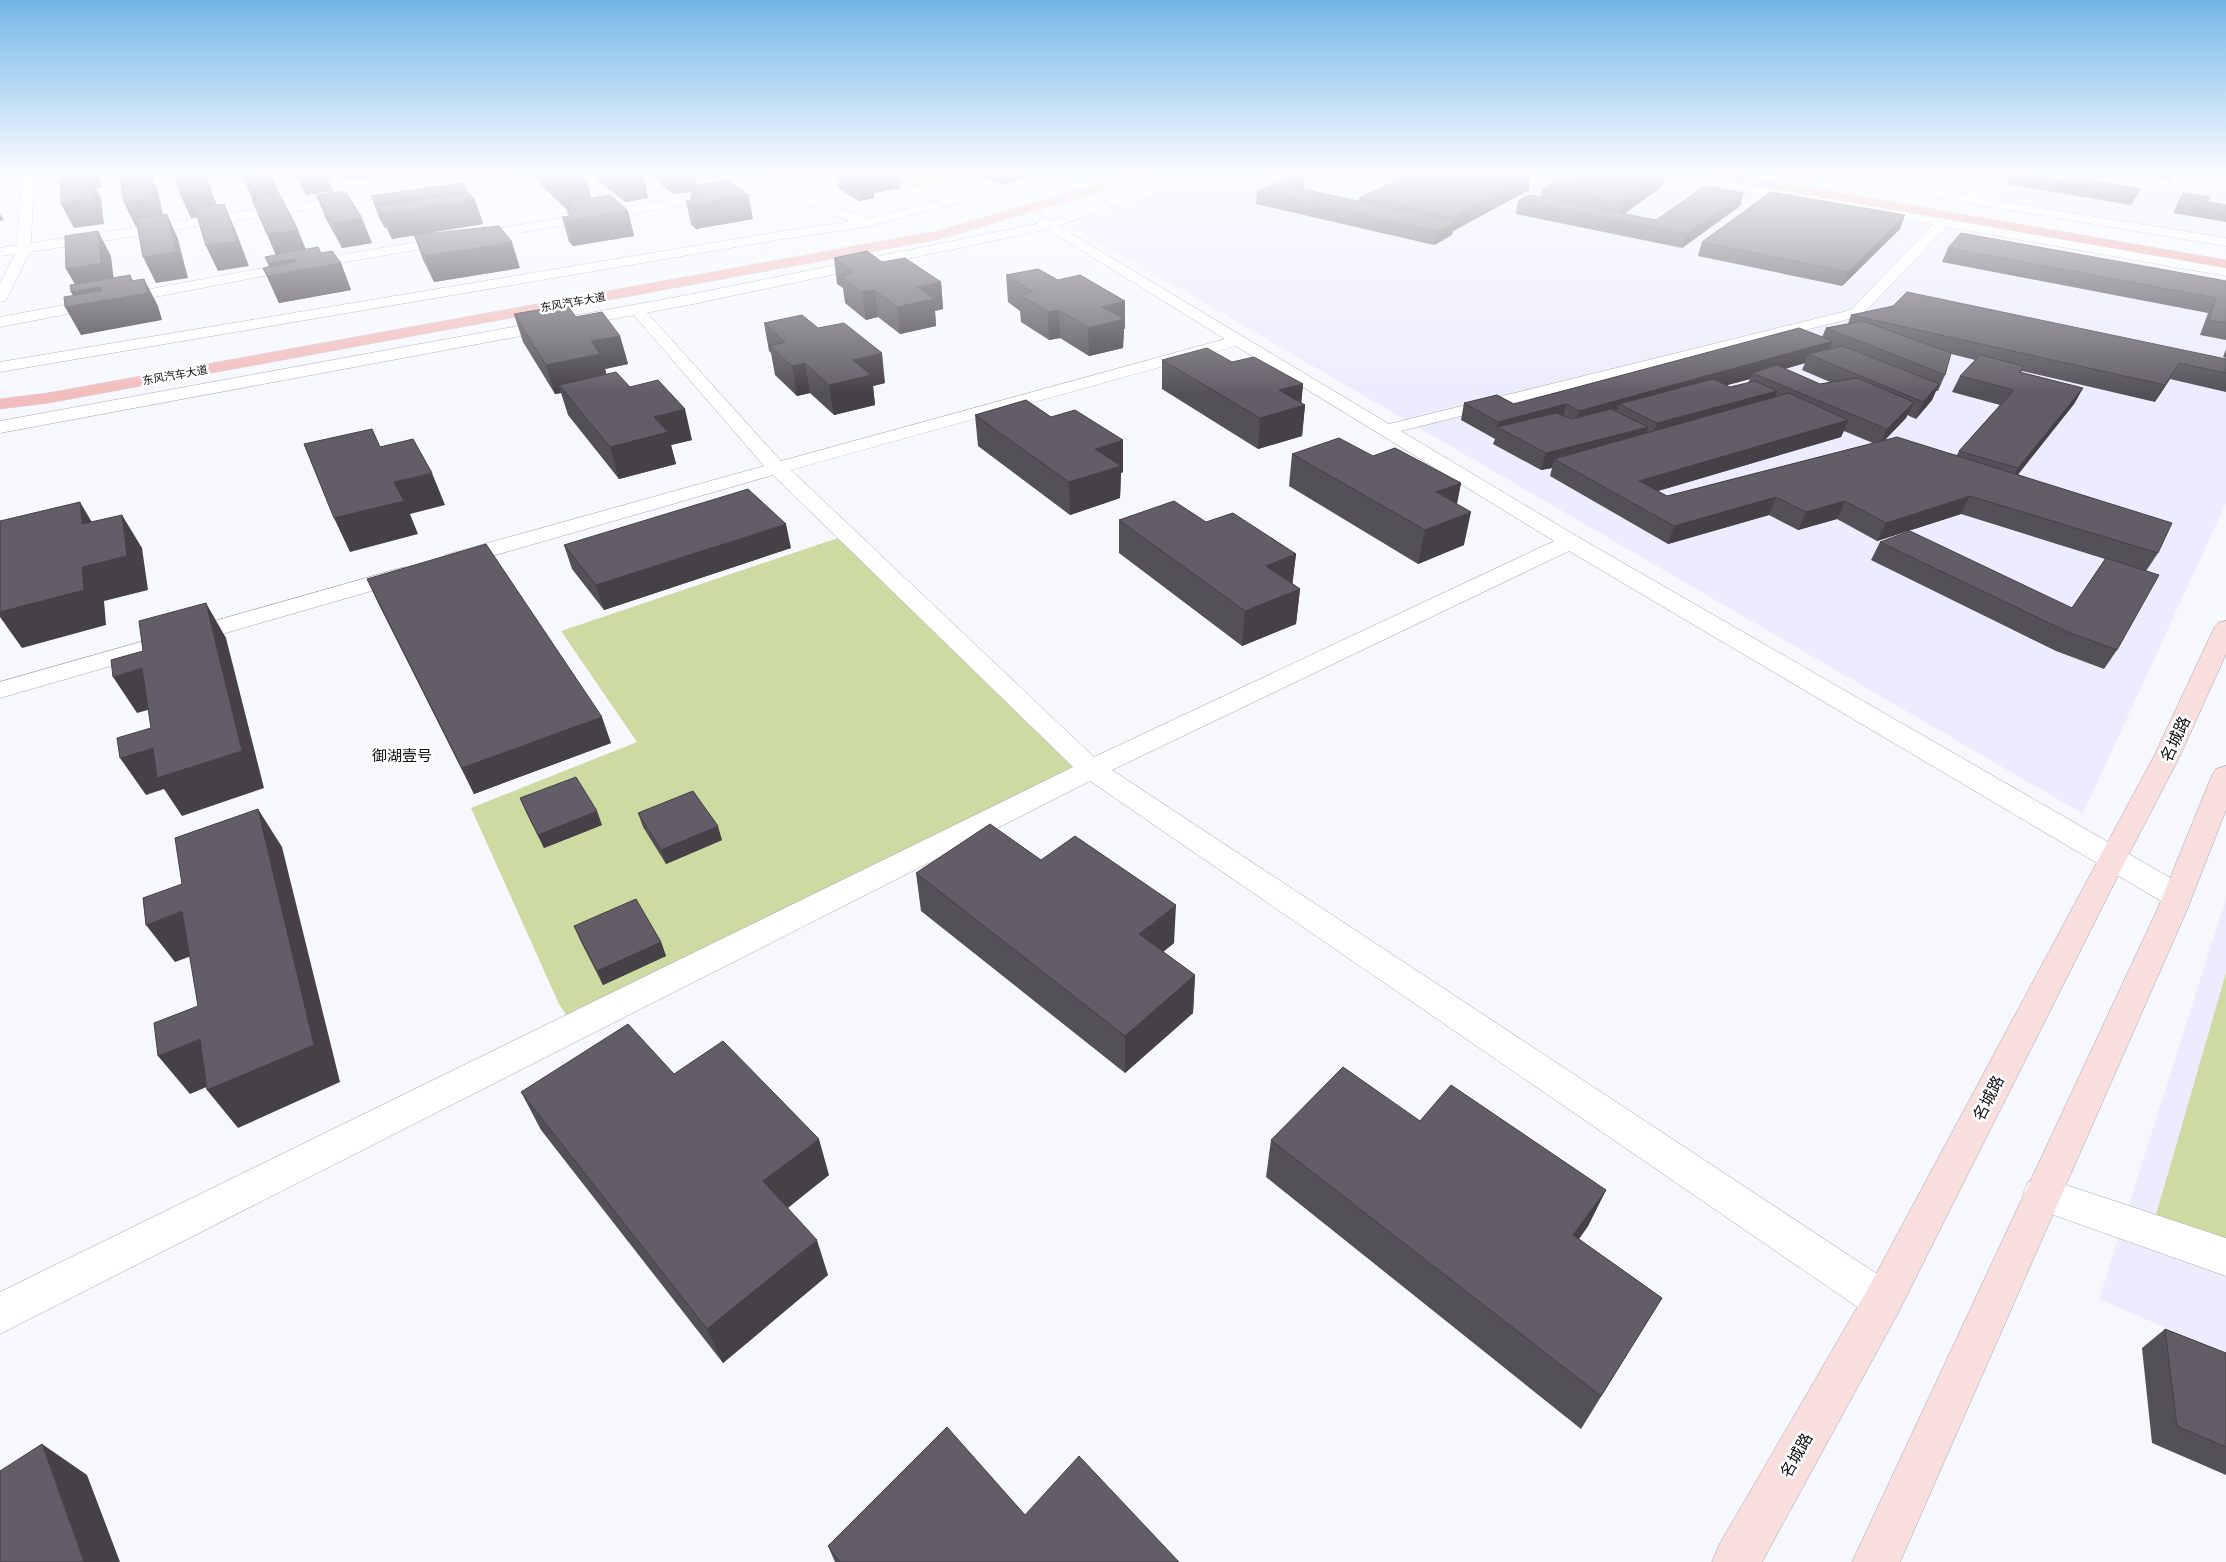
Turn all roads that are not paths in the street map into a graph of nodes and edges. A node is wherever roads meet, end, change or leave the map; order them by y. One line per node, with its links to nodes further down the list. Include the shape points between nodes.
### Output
1 (38, 248): 12 (street)
2 (406, 248): 19 (street)
3 (707, 248): 21 (street)
4 (805, 248): 22 (main road, 东风汽车大道)
5 (870, 248): 23 (main road, 东风汽车大道, via 67,395)
6 (935, 248): 18 (street)
7 (1088, 248): 20 (street)
8 (1916, 248): 25 (street, via 1856,313)
9 (2100, 248): 16 (street)
10 (2127, 248): 15 (highway)
11 (2204, 248): 14 (highway)
12 (24, 250): 13 (street); 17 (street)
13 (0, 252)
14 (2226, 252)
15 (2226, 264)
16 (2226, 272)
17 (0, 298)
18 (637, 310): 24 (street); 26 (street)
19 (0, 322)
20 (1238, 340): 25 (street); 26 (street)
21 (0, 367)
22 (74, 378)
23 (0, 404)
24 (0, 427)
25 (1385, 430): 27 (street)
26 (777, 468): 29 (street); 30 (street)
27 (1570, 542): 30 (street); 32 (street)
28 (2226, 628): 32 (main road, 名城路, via 2168,756)
29 (0, 690)
30 (1092, 769): 36 (street); 37 (street)
31 (2226, 775): 33 (main road)
32 (2112, 858): 33 (street); 36 (main road, 名城路)
33 (2177, 896): 34 (main road)
34 (2042, 1194): 35 (street); 39 (main road)
35 (2226, 1257)
36 (1883, 1302): 38 (main road, 名城路)
37 (0, 1314)
38 (1736, 1562)
39 (1876, 1562)

